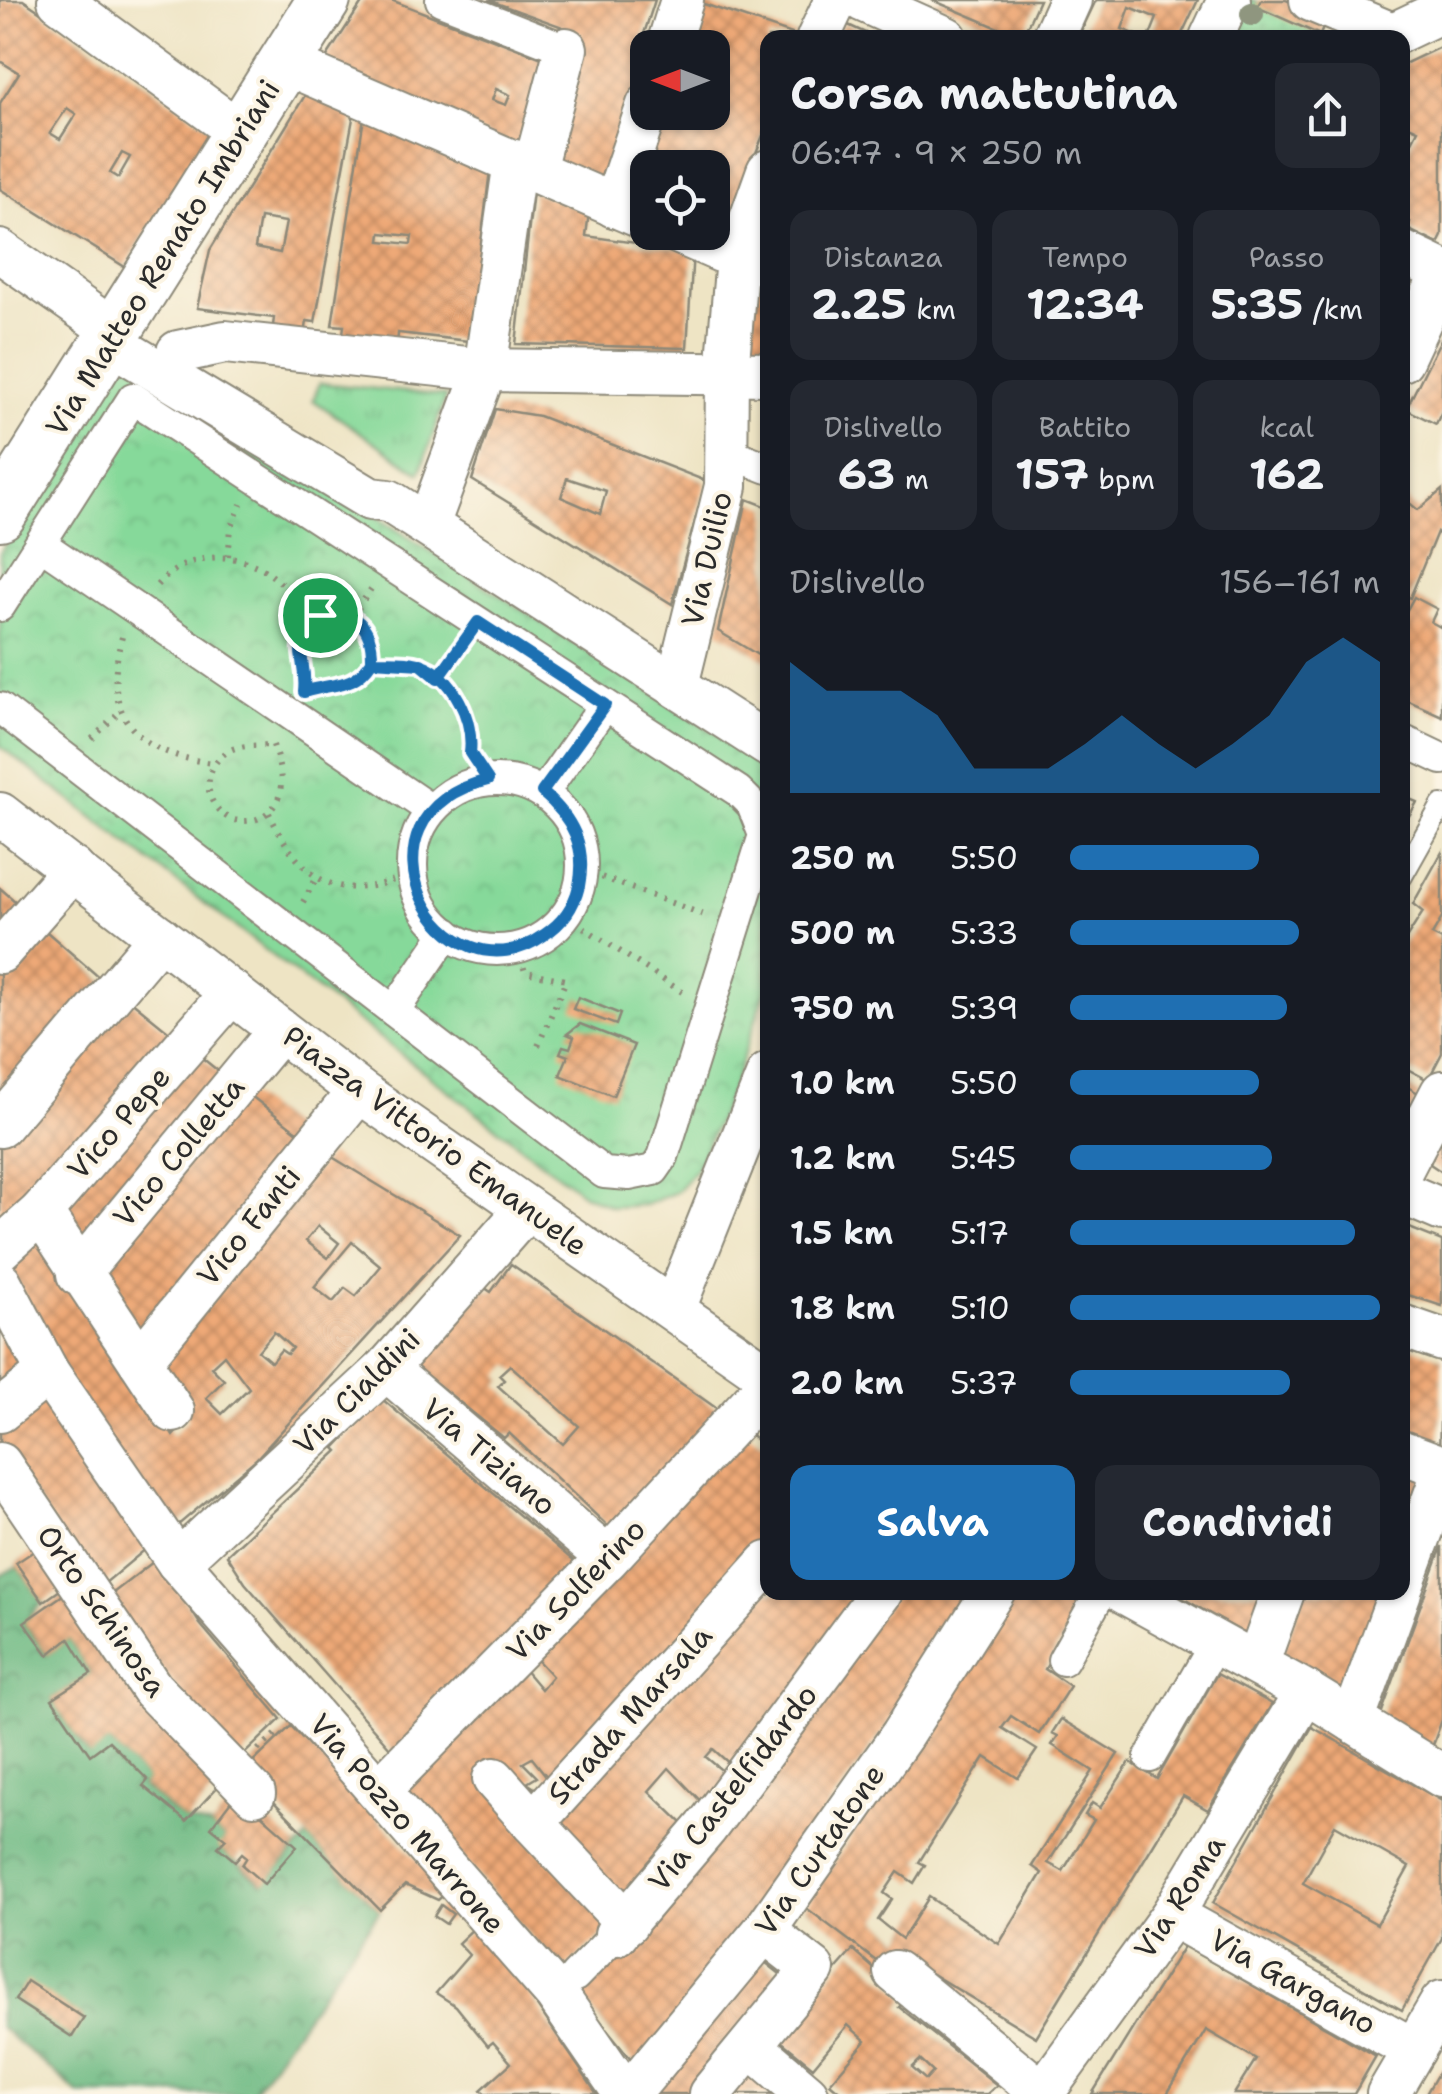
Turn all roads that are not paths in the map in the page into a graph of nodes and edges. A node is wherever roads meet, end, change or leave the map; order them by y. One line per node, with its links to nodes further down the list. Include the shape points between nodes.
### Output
1 (59, 0): 19 (street)
2 (324, 0): 18 (street, Via Matteo Renato Imbriani)
3 (441, 0): 17 (street)
4 (682, 0): 10 (street)
5 (1070, 0): 13 (street)
6 (1229, 0): 14 (street)
7 (1311, 0): 15 (street)
8 (859, 1): 11 (street); 12 (street)
9 (1442, 10): 16 (street)
10 (672, 30)
11 (827, 30)
12 (927, 30)
13 (1057, 30)
14 (1216, 30)
15 (1375, 30)
16 (1400, 30)
17 (566, 49): 20 (street)
18 (285, 63): 19 (street, Via Matteo Renato Imbriani); 20 (street)
19 (241, 133): 28 (street, Via Matteo Renato Imbriani)
20 (525, 165): 22 (street); 31 (street)
21 (760, 193): 26 (street, Via Duilio)
22 (630, 213)
23 (719, 250): 26 (street)
24 (0, 251): 28 (street)
25 (1410, 256): 27 (street)
26 (737, 258): 32 (street, Via Duilio)
27 (1442, 273): 29 (street)
28 (118, 332): 30 (street); 35 (street, via 370,499); 36 (street, Via Matteo Renato Imbriani)
29 (1410, 343)
30 (178, 352): 31 (street, via 225,342); 35 (street, via 382,480)
31 (485, 370): 32 (street); 37 (street)
32 (748, 373): 33 (street, Via Duilio)
33 (727, 452): 34 (street); 40 (street, Via Duilio, via 726,486)
34 (760, 465)
35 (389, 501): 37 (street)
36 (0, 514)
37 (428, 526): 40 (street)
38 (42, 544): 39 (street); 41 (street, via 134,398); 48 (street)
39 (0, 606)
40 (677, 685): 43 (street)
41 (605, 705): 46 (street); 50 (street, via 738,791)
42 (0, 708): 58 (street)
43 (760, 740)
44 (1410, 744): 45 (street)
45 (1442, 759)
46 (542, 792): 48 (street, via 488,780 448,795); 54 (street, via 572,826 582,870 566,916 518,948 492,950)
47 (1442, 805): 52 (lane)
48 (431, 810): 54 (street, via 413,851 412,874 428,915)
49 (0, 814): 53 (street, Piazza Vittorio Emanuele)
50 (760, 825)
51 (760, 849): 58 (street, via 654,1170 604,1173)
52 (1410, 862)
53 (74, 869): 55 (street, Piazza Vittorio Emanuele); 56 (street)
54 (447, 933): 58 (street)
55 (160, 937): 57 (street, Piazza Vittorio Emanuele); 63 (street)
56 (0, 952)
57 (232, 992): 59 (street, Piazza Vittorio Emanuele); 68 (street, Vico Pepe)
58 (394, 1011)
59 (280, 1030): 60 (street, Piazza Vittorio Emanuele); 70 (street, Vico Colletta)
60 (359, 1091): 67 (street, Piazza Vittorio Emanuele); 75 (street, Vico Fanti)
61 (1442, 1092): 64 (street)
62 (760, 1094): 72 (street)
63 (0, 1126)
64 (1410, 1154)
65 (1410, 1196): 66 (street)
66 (1442, 1210)
67 (525, 1211): 72 (street, Piazza Vittorio Emanuele); 76 (street, Via Cialdini)
68 (40, 1212): 69 (street, Vico Pepe); 70 (street)
69 (0, 1248)
70 (78, 1274): 75 (street)
71 (0, 1282): 78 (street, Via Pozzo Marrone)
72 (674, 1309): 77 (street, Piazza Vittorio Emanuele)
73 (1410, 1329): 74 (street)
74 (1442, 1340)
75 (140, 1361): 81 (street)
76 (386, 1369): 86 (street, Via Tiziano); 87 (street, Via Cialdini)
77 (760, 1370)
78 (48, 1373): 80 (street); 87 (street, Via Pozzo Marrone)
79 (760, 1393): 104 (street, Via Solferino)
80 (0, 1411)
81 (172, 1411)
82 (1410, 1455): 84 (street)
83 (0, 1464): 105 (street, Orto Schinosa, via 152,1689)
84 (1442, 1466)
85 (1442, 1476): 88 (street)
86 (592, 1545)
87 (178, 1562): 104 (street, Via Pozzo Marrone)
88 (1410, 1564)
89 (760, 1571): 106 (street, Strada Marsala)
90 (875, 1600): 108 (street, Via Castelfidardo, via 706,1828)
91 (988, 1600): 109 (street, Via Curtatone)
92 (1097, 1600): 97 (street)
93 (1139, 1600): 96 (street)
94 (1280, 1600): 98 (street)
95 (1397, 1600): 100 (street)
96 (1216, 1642): 98 (street); 101 (street)
97 (1063, 1660)
98 (1257, 1664): 99 (street)
99 (1306, 1692): 100 (street); 107 (street, Via Roma)
100 (1353, 1721): 102 (street)
101 (1150, 1757)
102 (1440, 1769)
103 (494, 1779): 106 (street, Strada Marsala)
104 (379, 1790): 115 (street, Via Pozzo Marrone, via 556,1994)
105 (254, 1794)
106 (533, 1824): 108 (street, Strada Marsala)
107 (1172, 1915): 114 (street, Via Gargano); 118 (street, Via Roma)
108 (622, 1929): 111 (street, Via Castelfidardo)
109 (764, 1931): 113 (street, via 813,1969); 115 (street, Via Curtatone)
110 (895, 1972): 118 (street)
111 (575, 1976)
112 (1442, 2002): 114 (street)
113 (751, 2046): 116 (street); 117 (street)
114 (1414, 2050): 119 (street)
115 (627, 2094)
116 (710, 2094)
117 (807, 2094)
118 (1042, 2094)
119 (1388, 2094)

